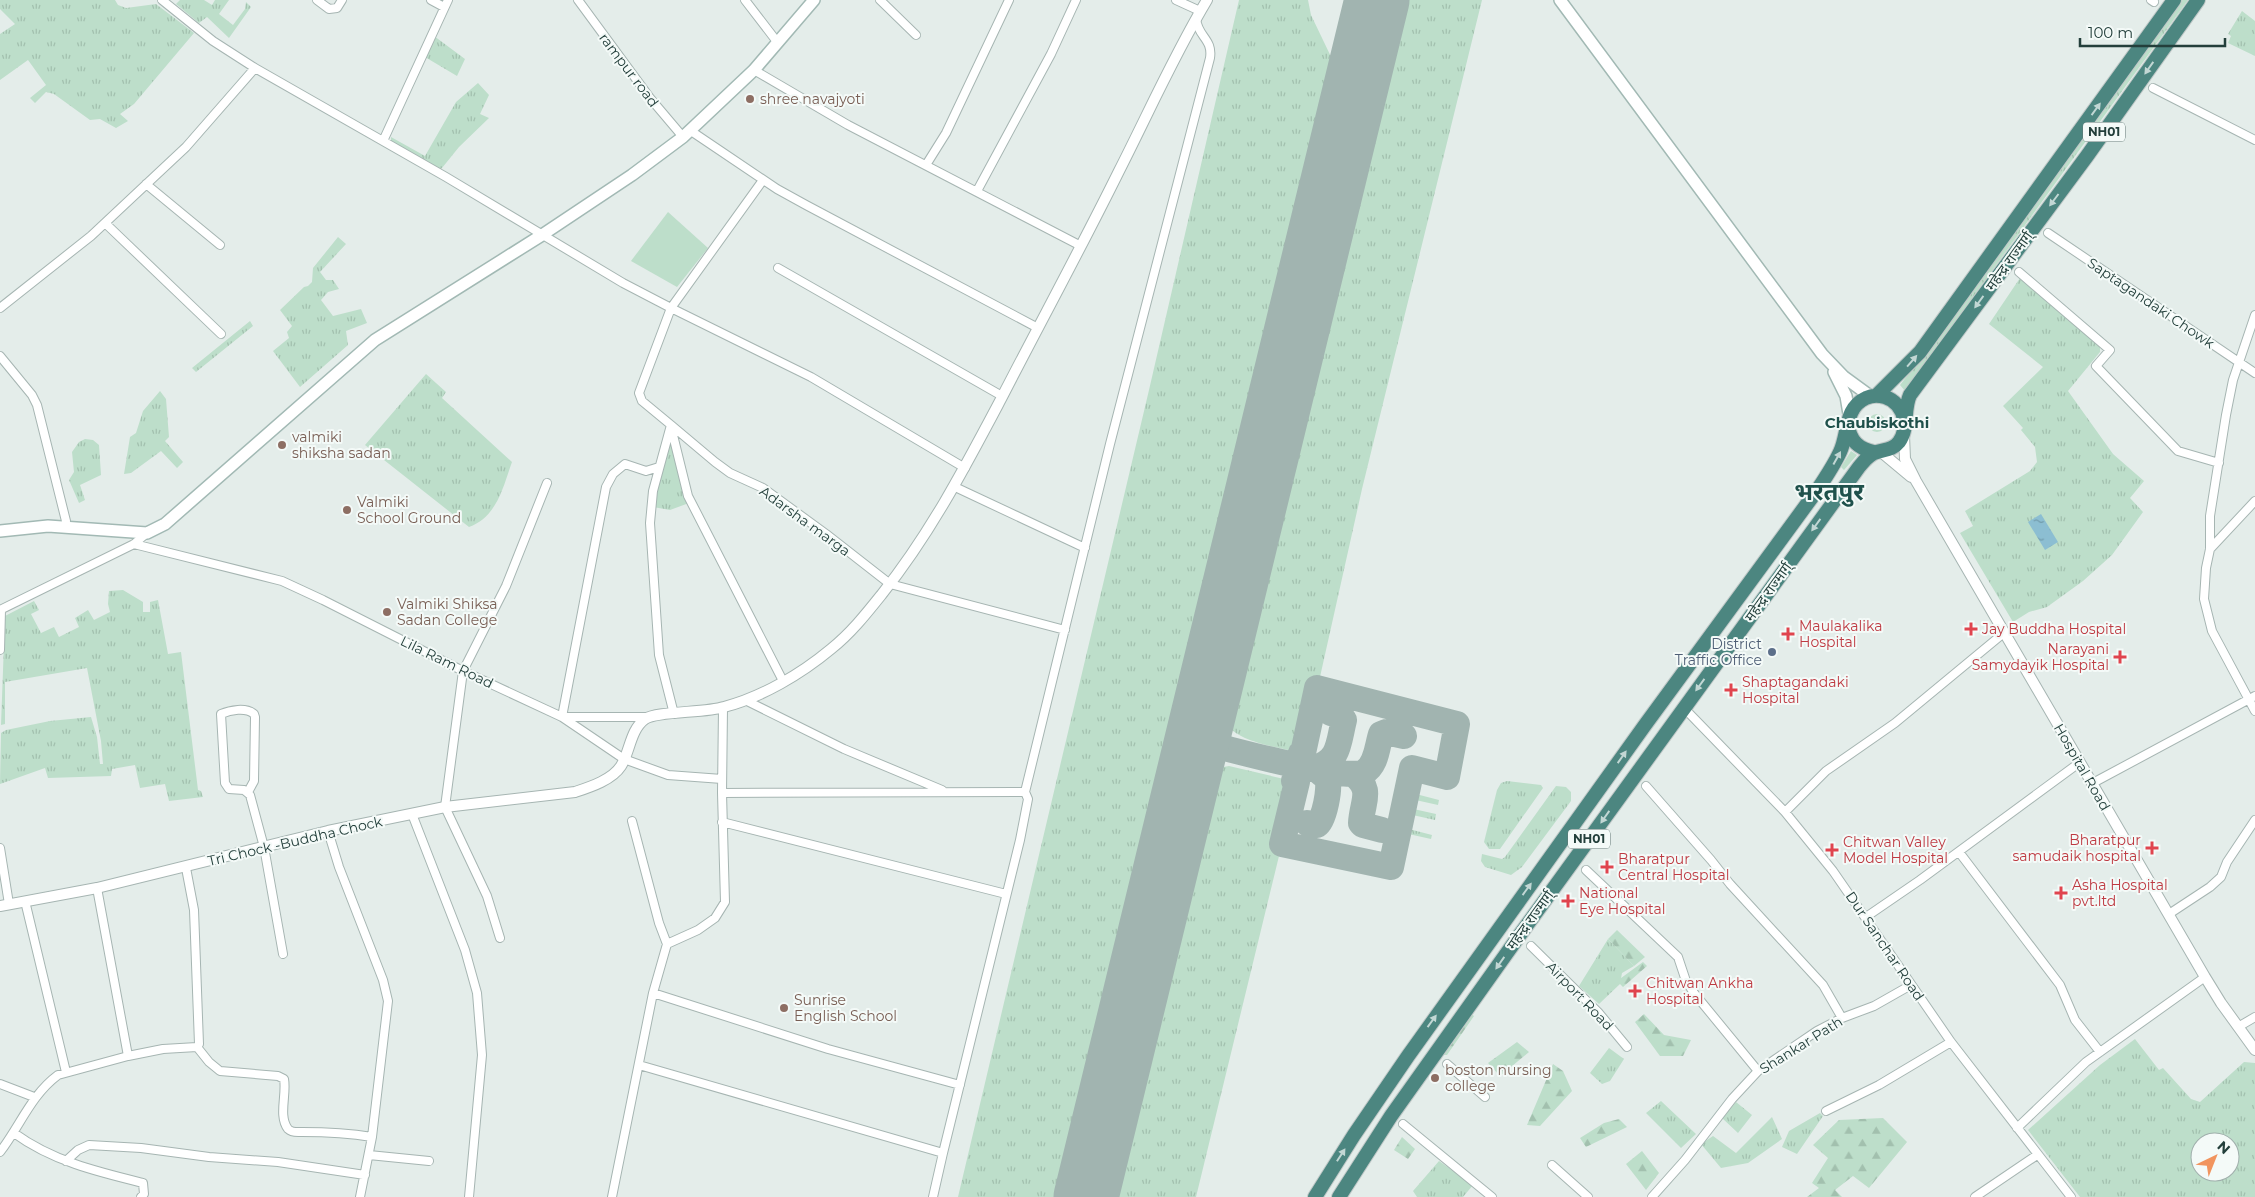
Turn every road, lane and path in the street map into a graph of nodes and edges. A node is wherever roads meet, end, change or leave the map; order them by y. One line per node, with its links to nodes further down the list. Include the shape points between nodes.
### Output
1 (162, 0): 20 (street, via 213,41)
2 (317, 0): 3 (street, via 329,9 337,8)
3 (342, 0)
4 (432, 0): 16 (street)
5 (578, 0): 23 (street, rampur road, via 650,98)
6 (745, 0): 19 (street)
7 (814, 0): 19 (main road)
8 (880, 0): 18 (street)
9 (1009, 0): 26 (street, via 946,133)
10 (1076, 0): 29 (street, via 1051,54)
11 (1176, 0): 17 (street)
12 (1207, 0): 17 (street)
13 (1560, 0): 43 (main road)
14 (2174, 0): 47 (highway, महेन्द्र राज्मार्ग् / NH01, one-way to 14, via 1920,352)
15 (2198, 0): 50 (highway, महेन्द्र राज्मार्ग् / NH01, one-way to 50, via 1910,395)
16 (446, 4): 25 (street)
17 (1198, 15): 34 (street); 63 (street, via 1198,30 1209,44 1210,58)
18 (916, 35)
19 (778, 43): 21 (main road)
20 (255, 68): 25 (street); 28 (street, via 206,125)
21 (754, 70): 23 (main road); 26 (street, via 848,125)
22 (2153, 88): 24 (street)
23 (687, 134): 27 (street, rampur road); 32 (main road, via 632,176)
24 (2255, 140)
25 (383, 141): 32 (street)
26 (926, 164): 29 (street)
27 (764, 180): 38 (street, Adarsha marga); 40 (street, rampur road)
28 (146, 184): 30 (street); 33 (street)
29 (977, 190): 34 (street)
30 (105, 223): 37 (street); 41 (street)
31 (2048, 232): 44 (street, Saptagandaki Chowk)
32 (542, 236): 38 (street); 61 (main road, via 375,340 183,510)
33 (220, 245)
34 (1082, 246): 40 (street)
35 (778, 268): 46 (street)
36 (2019, 272): 52 (street, via 2110,350 2096,366 2178,451)
37 (0, 308)
38 (671, 308): 49 (street, Adarsha marga, via 639,392 642,401); 54 (street, via 811,377)
39 (2255, 315): 44 (street)
40 (1038, 328): 46 (street)
41 (221, 334)
42 (0, 356): 59 (street, via 32,394 37,405)
43 (1827, 360): 47 (main road, via 1844,377); 48 (main road, via 1846,396)
44 (2240, 363): 45 (street, Saptagandaki Chowk); 52 (street, via 2233,380)
45 (2255, 373)
46 (1002, 396): 54 (street)
47 (1874, 396): 48 (highway, महेन्द्र राज्मार्ग् / NH01, via 1860,400); 50 (highway, via 1899,406)
48 (1849, 419): 51 (highway, via 1853,440 1866,450); 149 (highway, महेन्द्र राज्मार्ग् / NH01, one-way to 48, via 1413,1048 1818,489 1840,453)
49 (670, 425): 53 (street); 65 (street, Adarsha marga, via 730,473 763,488); 71 (street, via 688,496)
50 (1904, 427): 51 (highway, महेन्द्र राज्मार्ग् / NH01, via 1893,448); 55 (street, Hospital Road, via 1905,459)
51 (1878, 452): 55 (street, Hospital Road); 75 (highway, महेन्द्र राज्मार्ग् / NH01, one-way to 75, via 1859,467)
52 (2219, 464): 64 (street, via 2210,516)
53 (659, 467): 77 (street, via 650,523 660,655); 78 (street, via 646,471 625,464 606,487)
54 (965, 468): 57 (street)
55 (1916, 481): 68 (street, Hospital Road)
56 (547, 483): 70 (street, via 506,586)
57 (955, 487): 63 (street); 65 (street)
58 (2255, 501): 64 (street)
59 (65, 527): 60 (main road); 61 (main road)
60 (0, 531)
61 (147, 534): 62 (street)
62 (134, 544): 66 (street); 70 (street, Lila Ram Road, via 282,581)
63 (1085, 548): 67 (street)
64 (2210, 549): 72 (street, via 2204,582 2207,614 2212,631)
65 (890, 584): 67 (street); 71 (street, via 857,625 833,648)
66 (0, 610): 69 (street)
67 (1065, 630): 87 (street)
68 (2005, 632): 81 (street, Hospital Road); 90 (street, via 1895,723 1826,771)
69 (0, 650)
70 (463, 672): 78 (street, Lila Ram Road); 89 (street)
71 (783, 681): 73 (street)
72 (2251, 698): 76 (street); 83 (street)
73 (745, 700): 74 (street); 86 (street, via 844,749)
74 (723, 708): 77 (street); 82 (street)
75 (1684, 708): 90 (street, Dur Sanchar Road); 150 (highway, महेन्द्र राज्मार्ग् / NH01, one-way to 150, via 1391,1116)
76 (2255, 711)
77 (674, 714): 79 (street)
78 (562, 717): 79 (street, Lila Ram Road); 80 (street)
79 (651, 717): 80 (street, Tri Chock -Buddha Chock, via 639,726)
80 (624, 759): 82 (street, via 668,775); 89 (street, Tri Chock -Buddha Chock, via 614,773 575,792)
81 (2079, 763): 83 (street, Hospital Road); 98 (street)
82 (722, 779): 88 (street)
83 (2091, 784): 105 (street, Hospital Road)
84 (1646, 786): 115 (street, via 1823,985)
85 (248, 792): 85 (street, via 229,789 225,783 221,714 227,712 247,710 255,717 254,781); 96 (street)
86 (946, 792): 87 (street); 88 (street)
87 (1025, 792): 102 (street, via 1028,799)
88 (722, 793): 94 (street)
89 (445, 806): 91 (street, Tri Chock -Buddha Chock); 107 (street, via 487,896)
90 (1785, 812): 106 (street, Dur Sanchar Road)
91 (412, 814): 95 (street, Tri Chock -Buddha Chock); 146 (street, via 466,950 477,993 482,1054)
92 (2255, 820): 105 (street, via 2220,876 2203,893)
93 (632, 821): 108 (street, via 659,923)
94 (722, 822): 102 (street); 108 (street, via 724,902 715,918)
95 (328, 831): 96 (street, Tri Chock -Buddha Chock); 135 (street, via 388,1001)
96 (264, 847): 99 (street, Tri Chock -Buddha Chock); 110 (street)
97 (0, 848): 104 (street)
98 (1959, 852): 106 (street); 121 (street, via 2060,986 2075,1020)
99 (186, 868): 101 (street, Tri Chock -Buddha Chock); 118 (street, via 197,949 200,1035)
100 (1586, 870): 125 (street, via 1678,957 1694,993)
101 (97, 888): 103 (street, Tri Chock -Buddha Chock); 122 (street)
102 (1006, 894): 128 (street)
103 (25, 901): 104 (street, Tri Chock -Buddha Chock); 126 (street)
104 (5, 905)
105 (2169, 914): 111 (street, Hospital Road)
106 (1866, 916): 112 (street, Dur Sanchar Road)
107 (500, 938)
108 (668, 944): 113 (street)
109 (1531, 946): 119 (street, Airport Road, via 1598,1012)
110 (283, 954)
111 (2205, 977): 116 (street, Hospital Road); 121 (street)
112 (1911, 985): 115 (street, Shankar Path, via 1874,1006); 117 (street, Dur Sanchar Road)
113 (653, 993): 124 (street); 128 (street, via 828,1049)
114 (2255, 1017): 116 (street)
115 (1842, 1018): 125 (street, Shankar Path)
116 (2238, 1027): 120 (street, Hospital Road)
117 (1951, 1042): 131 (street, via 1879,1085); 133 (street, Dur Sanchar Road)
118 (197, 1046): 122 (street); 135 (street, via 220,1071 284,1079 284,1114 288,1128 293,1132)
119 (1626, 1047)
120 (2255, 1050)
121 (2100, 1052): 133 (street)
122 (128, 1056): 126 (street)
123 (1447, 1064): 130 (street)
124 (639, 1065): 137 (street); 147 (street)
125 (1758, 1071): 153 (street, Shankar Path)
126 (66, 1072): 129 (street, via 52,1079)
127 (0, 1084): 129 (street)
128 (960, 1085): 137 (street)
129 (34, 1097): 134 (street)
130 (1485, 1097)
131 (1826, 1111)
132 (1404, 1124): 151 (street)
133 (2017, 1128): 139 (street, Dur Sanchar Road)
134 (14, 1133): 136 (street); 140 (street)
135 (372, 1137): 138 (street)
136 (0, 1152)
137 (943, 1153): 148 (street)
138 (369, 1155): 141 (street); 143 (street)
139 (2037, 1155): 154 (street); 155 (street, Dur Sanchar Road)
140 (66, 1161): 143 (street, via 89,1145 278,1162); 144 (street, via 143,1183 144,1194)
141 (429, 1162)
142 (1552, 1165): 152 (street)
143 (365, 1175): 145 (street)
144 (141, 1197)
145 (360, 1197)
146 (469, 1197)
147 (612, 1197)
148 (933, 1197)
149 (1315, 1197)
150 (1339, 1197)
151 (1492, 1197)
152 (1588, 1197)
153 (1652, 1197)
154 (1975, 1197)
155 (2071, 1197)

